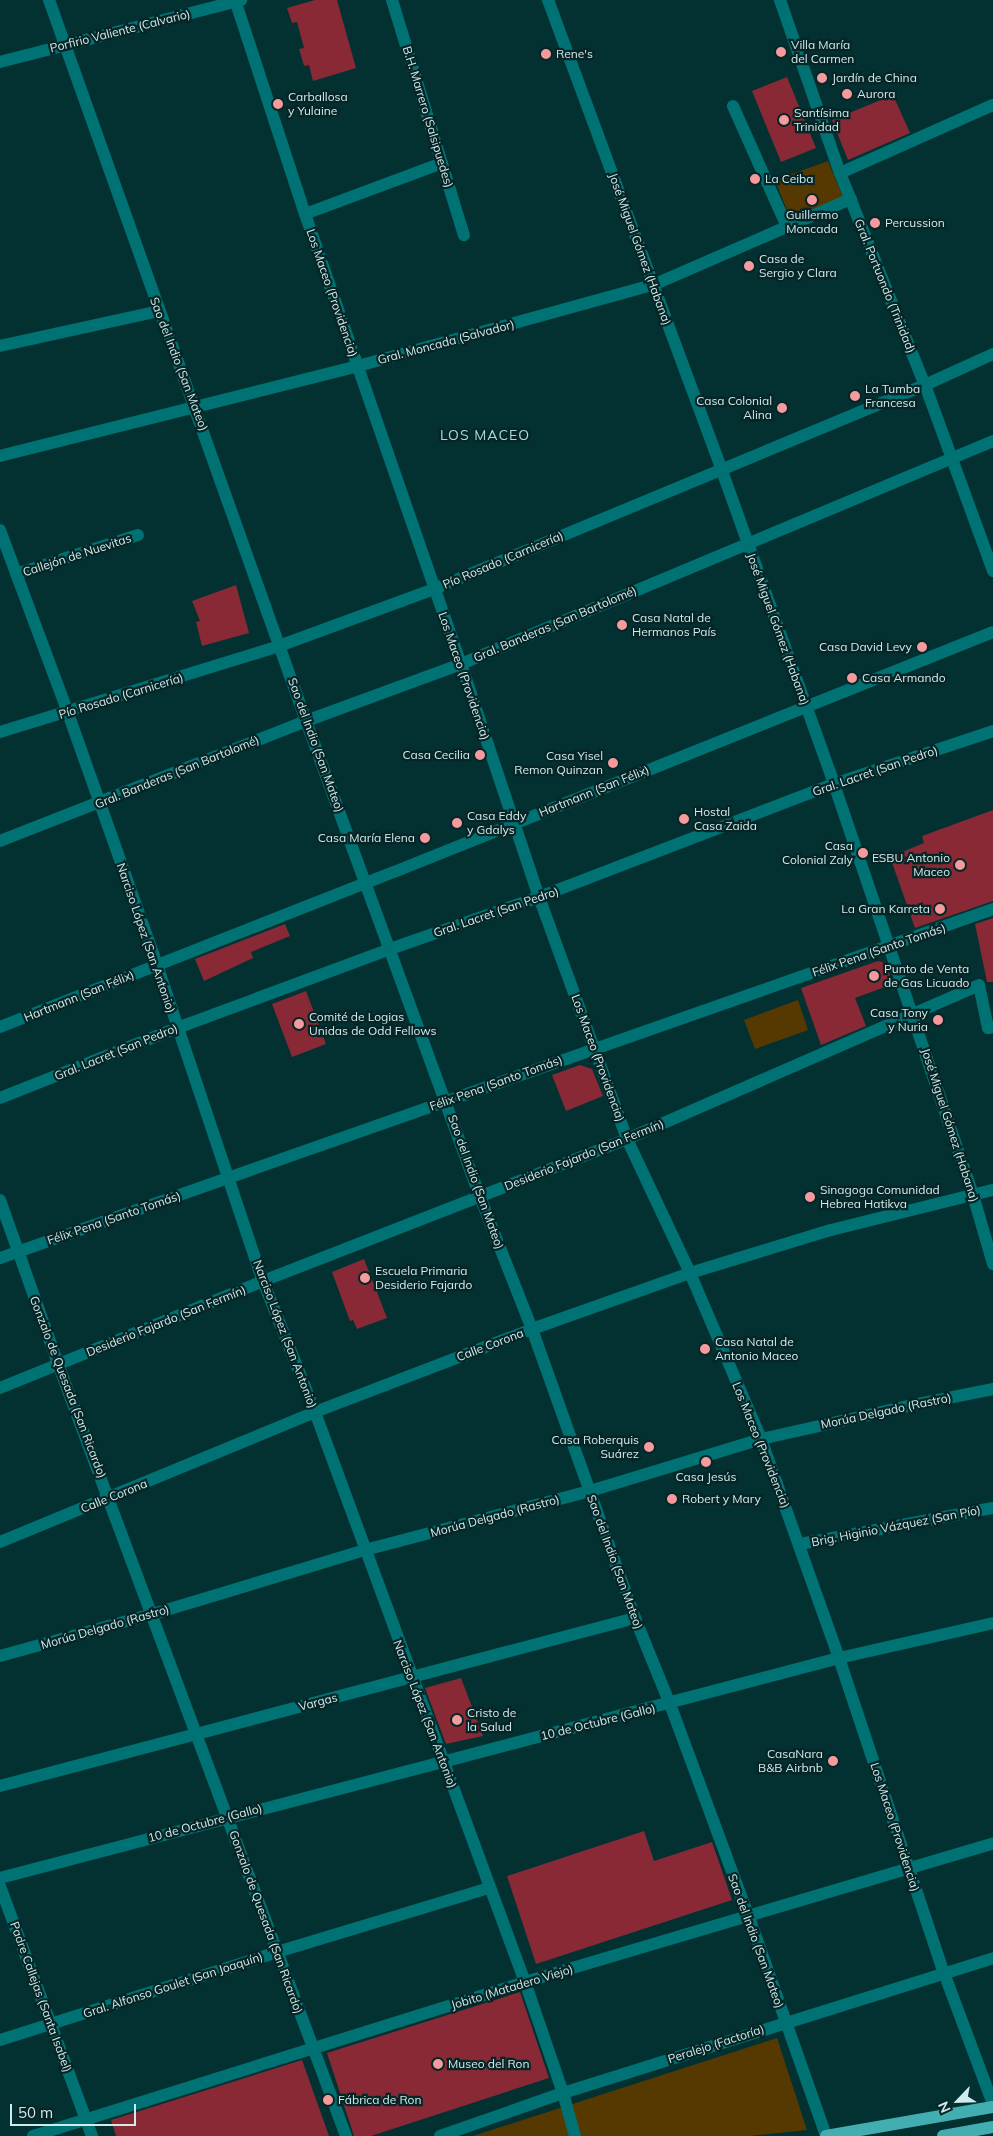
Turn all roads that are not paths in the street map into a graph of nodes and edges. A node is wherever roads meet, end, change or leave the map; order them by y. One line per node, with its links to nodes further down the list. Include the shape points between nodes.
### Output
1 (49, 0): 6 (street, Sao del Indio (San Mateo))
2 (237, 0): 6 (street, Porfirio Valiente (Calvario)); 13 (street, Los Maceo (Providencia))
3 (392, 0): 10 (street, B.H. Marrero (Salsipuedes))
4 (548, 0): 16 (street, José Miguel Gómez (Habana))
5 (780, 0): 11 (street, Gral. Portuondo (Trinidad))
6 (64, 45): 7 (street, Porfirio Valiente (Calvario)); 17 (street, Sao del Indio (San Mateo))
7 (0, 62)
8 (733, 106): 14 (street)
9 (993, 106): 11 (street)
10 (442, 163): 13 (street); 15 (street, B.H. Marrero (Salsipuedes))
11 (840, 173): 12 (street, Gral. Portuondo (Trinidad))
12 (850, 199): 14 (street, Gral. Moncada (Salvador)); 21 (street, Gral. Portuondo (Trinidad))
13 (305, 214): 20 (street, Los Maceo (Providencia))
14 (787, 227): 16 (street, Gral. Moncada (Salvador))
15 (464, 235)
16 (653, 285): 20 (street, Gral. Moncada (Salvador)); 26 (street, José Miguel Gómez (Habana))
17 (159, 311): 18 (street); 22 (street, Sao del Indio (San Mateo))
18 (0, 346)
19 (993, 354): 21 (street, Pío Rosado (Carnicería))
20 (358, 366): 22 (street, Gral. Moncada (Salvador)); 32 (street, Los Maceo (Providencia))
21 (925, 385): 25 (street, Gral. Portuondo (Trinidad)); 26 (street, Pío Rosado (Carnicería))
22 (196, 406): 24 (street, Gral. Moncada (Salvador)); 34 (street, Sao del Indio (San Mateo))
23 (993, 441): 25 (street, Gral. Banderas (San Bartolomé))
24 (0, 456)
25 (952, 459): 29 (street, Gral. Banderas (San Bartolomé)); 30 (street, Gral. Portuondo (Trinidad))
26 (721, 468): 29 (street, José Miguel Gómez (Habana)); 32 (street, Pío Rosado (Carnicería))
27 (0, 530): 31 (street, Narciso López (San Antonio))
28 (138, 535): 31 (street, Callejón de Nuevitas)
29 (747, 544): 35 (street, Gral. Banderas (San Bartolomé)); 36 (street, José Miguel Gómez (Habana))
30 (993, 571)
31 (16, 574): 37 (street, Narciso López (San Antonio))
32 (434, 589): 34 (street, Pío Rosado (Carnicería)); 35 (street, Los Maceo (Providencia))
33 (993, 632): 36 (street, Hartmann (San Félix))
34 (280, 646): 37 (street, Pío Rosado (Carnicería)); 38 (street, Sao del Indio (San Mateo))
35 (461, 664): 38 (street, Gral. Banderas (San Bartolomé)); 43 (street, Los Maceo (Providencia))
36 (806, 706): 41 (street, José Miguel Gómez (Habana)); 43 (street, Hartmann (San Félix))
37 (68, 713): 40 (street, Pío Rosado (Carnicería)); 42 (street, Narciso López (San Antonio))
38 (306, 721): 42 (street, Gral. Banderas (San Bartolomé)); 45 (street, Sao del Indio (San Mateo))
39 (993, 730): 41 (street, Gral. Lacret (San Pedro))
40 (0, 732)
41 (834, 784): 46 (street, Gral. Lacret (San Pedro)); 48 (street, José Miguel Gómez (Habana))
42 (99, 803): 44 (street, Gral. Banderas (San Bartolomé)); 50 (street, Narciso López (San Antonio))
43 (513, 823): 45 (street, Hartmann (San Félix)); 46 (street, Los Maceo (Providencia))
44 (0, 841)
45 (367, 883): 49 (street, Sao del Indio (San Mateo)); 50 (street, Hartmann (San Félix))
46 (539, 897): 49 (street, Gral. Lacret (San Pedro)); 55 (street, Los Maceo (Providencia))
47 (993, 909): 48 (street, Félix Pena (Santo Tomás))
48 (891, 947): 51 (street, José Miguel Gómez (Habana)); 55 (street, Félix Pena (Santo Tomás))
49 (390, 949): 54 (street, Gral. Lacret (San Pedro)); 57 (street, Sao del Indio (San Mateo))
50 (157, 965): 53 (street, Hartmann (San Félix)); 54 (street, Narciso López (San Antonio))
51 (912, 1013): 52 (street, Desiderio Fajardo (San Fermín), via 979,985 988,1028); 58 (street, Desiderio Fajardo (San Fermín)); 61 (street, José Miguel Gómez (Habana))
52 (993, 1027)
53 (0, 1028)
54 (176, 1028): 56 (street, Gral. Lacret (San Pedro)); 59 (street, Narciso López (San Antonio))
55 (594, 1048): 57 (street, Félix Pena (Santo Tomás)); 58 (street, Los Maceo (Providencia))
56 (0, 1098)
57 (446, 1102): 59 (street, Félix Pena (Santo Tomás)); 62 (street, Sao del Indio (San Mateo))
58 (627, 1139): 62 (street, Desiderio Fajardo (San Fermín)); 67 (street, Los Maceo (Providencia))
59 (228, 1178): 64 (street, Félix Pena (Santo Tomás)); 68 (street, Narciso López (San Antonio))
60 (993, 1190): 61 (street, Calle Corona)
61 (973, 1195): 66 (street, José Miguel Gómez (Habana)); 67 (street, Calle Corona, via 831,1230)
62 (480, 1197): 68 (street, Desiderio Fajardo (San Fermín)); 69 (street, Sao del Indio (San Mateo))
63 (0, 1200): 64 (street, Gonzalo de Quesada (San Ricardo))
64 (18, 1251): 65 (street, Félix Pena (Santo Tomás)); 70 (street, Gonzalo de Quesada (San Ricardo))
65 (0, 1258)
66 (993, 1264)
67 (690, 1273): 69 (street, Calle Corona); 74 (street, Los Maceo (Providencia))
68 (263, 1281): 70 (street, Desiderio Fajardo (San Fermín)); 73 (street, Narciso López (San Antonio))
69 (532, 1329): 73 (street, Calle Corona); 75 (street, Sao del Indio (San Mateo))
70 (58, 1364): 71 (street, Desiderio Fajardo (San Fermín)); 76 (street, Gonzalo de Quesada (San Ricardo))
71 (0, 1388)
72 (993, 1389): 74 (street, Morúa Delgado (Rastro))
73 (315, 1412): 76 (street, Calle Corona); 80 (street, Narciso López (San Antonio))
74 (761, 1439): 75 (street, Morúa Delgado (Rastro)); 79 (street, Los Maceo (Providencia))
75 (590, 1491): 80 (street, Morúa Delgado (Rastro)); 82 (street, Sao del Indio (San Mateo))
76 (110, 1498): 78 (street, Calle Corona); 81 (street, Gonzalo de Quesada (San Ricardo))
77 (993, 1508): 79 (street, Brig. Higinio Vázquez (San Pío))
78 (0, 1542)
79 (800, 1544): 85 (street, Los Maceo (Providencia))
80 (365, 1550): 81 (street, Morúa Delgado (Rastro)); 86 (street, Narciso López (San Antonio))
81 (153, 1614): 84 (street, Morúa Delgado (Rastro)); 88 (street, Gonzalo de Quesada (San Ricardo))
82 (635, 1618): 86 (street, Vargas); 87 (street, Sao del Indio (San Mateo))
83 (993, 1623): 85 (street, 10 de Octubre (Gallo))
84 (0, 1656)
85 (839, 1658): 87 (street, 10 de Octubre (Gallo)); 93 (street, Los Maceo (Providencia))
86 (411, 1676): 88 (street, Vargas); 89 (street, Narciso López (San Antonio))
87 (670, 1704): 89 (street, 10 de Octubre (Gallo)); 97 (street, Sao del Indio (San Mateo))
88 (196, 1735): 90 (street, Vargas); 91 (street, Gonzalo de Quesada (San Ricardo))
89 (443, 1760): 91 (street, 10 de Octubre (Gallo)); 96 (street, Narciso López (San Antonio))
90 (0, 1786)
91 (227, 1817): 94 (street, 10 de Octubre (Gallo)); 98 (street, Gonzalo de Quesada (San Ricardo))
92 (993, 1844): 93 (street, Jobito (Matadero Viejo))
93 (908, 1867): 97 (street, Jobito (Matadero Viejo)); 100 (street, Los Maceo (Providencia))
94 (0, 1878)
95 (0, 1886): 103 (street, Padre Callejas (Santa Isabel))
96 (489, 1888): 98 (street, Gral. Alfonso Goulet (San Joaquín)); 101 (street, Narciso López (San Antonio))
97 (748, 1917): 101 (street, Jobito (Matadero Viejo)); 102 (street, Sao del Indio (San Mateo))
98 (277, 1952): 103 (street, Gral. Alfonso Goulet (San Joaquín)); 105 (street, Gonzalo de Quesada (San Ricardo))
99 (993, 1958): 100 (street, Peralejo (Factoría))
100 (944, 1973): 102 (street, Peralejo (Factoría)); 107 (street, Los Maceo (Providencia))
101 (525, 1982): 105 (street, Jobito (Matadero Viejo)); 106 (street, Narciso López (San Antonio))
102 (785, 2022): 106 (street, Peralejo (Factoría)); 115 (street, Sao del Indio (San Mateo))
103 (52, 2024): 104 (street, Gral. Alfonso Goulet (San Joaquín)); 108 (street, Padre Callejas (Santa Isabel))
104 (0, 2040)
105 (312, 2048): 108 (street, Jobito (Matadero Viejo)); 112 (street, Gonzalo de Quesada (San Ricardo))
106 (563, 2093): 113 (street, Peralejo (Factoría)); 114 (street, Narciso López (San Antonio))
107 (993, 2106): 115 (main road)
108 (86, 2120): 110 (street, Jobito (Matadero Viejo)); 111 (street, Padre Callejas (Santa Isabel))
109 (993, 2127): 116 (main road)
110 (33, 2136)
111 (92, 2136)
112 (346, 2136)
113 (440, 2136)
114 (575, 2136)
115 (826, 2136)
116 (943, 2136)

